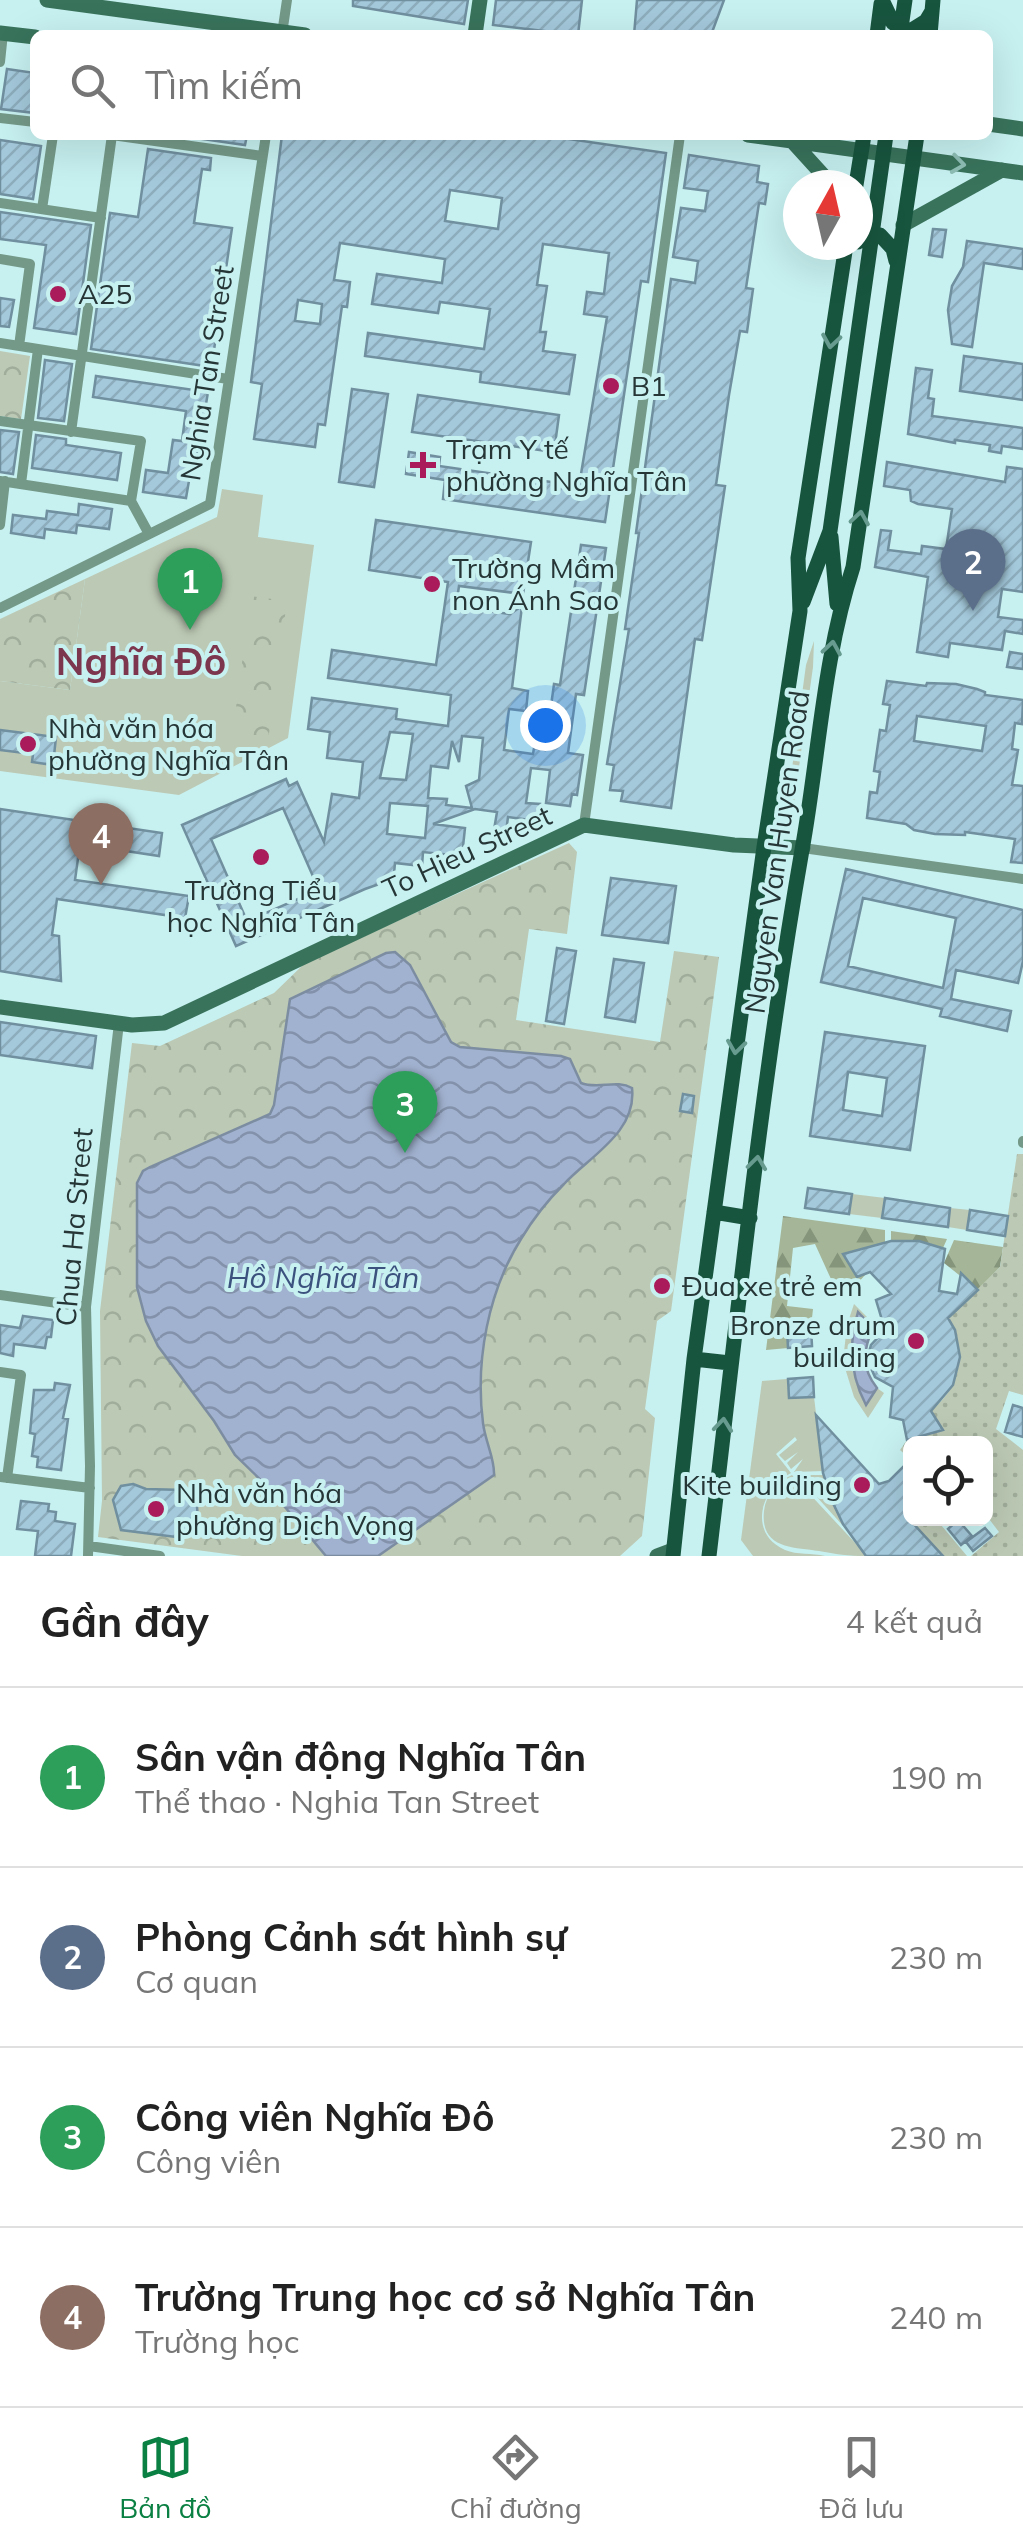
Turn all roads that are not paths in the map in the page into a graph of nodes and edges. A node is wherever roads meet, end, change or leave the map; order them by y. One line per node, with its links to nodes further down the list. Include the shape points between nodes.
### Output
1 (47, 0): 7 (street)
2 (287, 0): 8 (street)
3 (480, 0): 9 (street)
4 (882, 0): 10 (main road); 12 (main road, via 894,23)
5 (905, 0): 11 (main road)
6 (933, 6): 13 (main road)
7 (254, 30)
8 (283, 30)
9 (476, 30)
10 (878, 30)
11 (901, 30)
12 (908, 30)
13 (912, 30)
14 (2, 33): 15 (street); 16 (street)
15 (30, 37)
16 (0, 62)
17 (0, 118): 18 (street)
18 (30, 121)
19 (993, 124): 20 (street)
20 (1023, 129)
21 (51, 140): 38 (street)
22 (111, 140): 39 (street)
23 (148, 140): 31 (street)
24 (265, 140): 31 (street, Nghia Tan Street)
25 (679, 140): 62 (street, To Hieu Street)
26 (785, 140): 29 (street)
27 (885, 140): 57 (main road)
28 (916, 140): 32 (main road, Nguyen Van Huyen Road)
29 (792, 141): 30 (street); 33 (street)
30 (862, 143): 32 (street); 34 (main road)
31 (262, 156): 49 (street, Nghia Tan Street)
32 (914, 158): 35 (street, one-way to 35); 40 (main road, Nguyen Van Huyen Road)
33 (818, 170)
34 (858, 170)
35 (1002, 170): 36 (street); 40 (street)
36 (1023, 173)
37 (0, 203): 38 (street)
38 (42, 210): 39 (street)
39 (101, 218): 48 (street)
40 (903, 225): 44 (main road, Nguyen Van Huyen Road)
41 (873, 234): 44 (main road, via 893,249)
42 (0, 259): 46 (street, via 30,264)
43 (849, 260): 60 (main road, Nguyen Van Huyen Road, one-way to 60, via 798,558)
44 (897, 265): 61 (main road, Nguyen Van Huyen Road, one-way to 44, via 852,567)
45 (0, 343): 46 (street)
46 (19, 346): 47 (street)
47 (38, 349): 48 (street); 51 (street)
48 (82, 356): 49 (street); 52 (street)
49 (228, 379): 58 (street, Nghia Tan Street, via 210,504)
50 (0, 422): 51 (street)
51 (28, 426): 52 (street); 54 (street)
52 (71, 432): 55 (street, via 140,442)
53 (3, 481): 54 (street); 56 (street)
54 (21, 484): 55 (street)
55 (132, 501): 58 (street)
56 (0, 525)
57 (830, 531): 60 (main road); 61 (main road)
58 (149, 534): 59 (street, Nghia Tan Street)
59 (0, 608)
60 (800, 611): 63 (main road, Nguyen Van Huyen Road)
61 (838, 613): 64 (main road, Nguyen Van Huyen Road, one-way to 61)
62 (584, 825): 63 (street); 67 (street, To Hieu Street, via 174,1019)
63 (764, 846): 64 (street); 68 (main road, Nguyen Van Huyen Road, one-way to 68)
64 (803, 848): 65 (street); 69 (main road, Nguyen Van Huyen Road, one-way to 64)
65 (1023, 878)
66 (0, 1007): 67 (street, To Hieu Street)
67 (119, 1023): 71 (street, Chua Ha Street)
68 (714, 1212): 69 (main road); 72 (main road, Nguyen Van Huyen Road)
69 (750, 1218): 73 (main road, Nguyen Van Huyen Road)
70 (0, 1296): 71 (street)
71 (86, 1307): 76 (street, Chua Ha Street)
72 (694, 1359): 73 (main road); 78 (main road, Nguyen Van Huyen Road)
73 (730, 1363): 80 (main road, Nguyen Van Huyen Road, one-way to 73)
74 (0, 1372): 75 (street, via 21,1375)
75 (4, 1477): 76 (street)
76 (90, 1488): 77 (street, Chua Ha Street)
77 (88, 1551): 79 (street)
78 (668, 1554)
79 (160, 1556)
80 (709, 1556)

